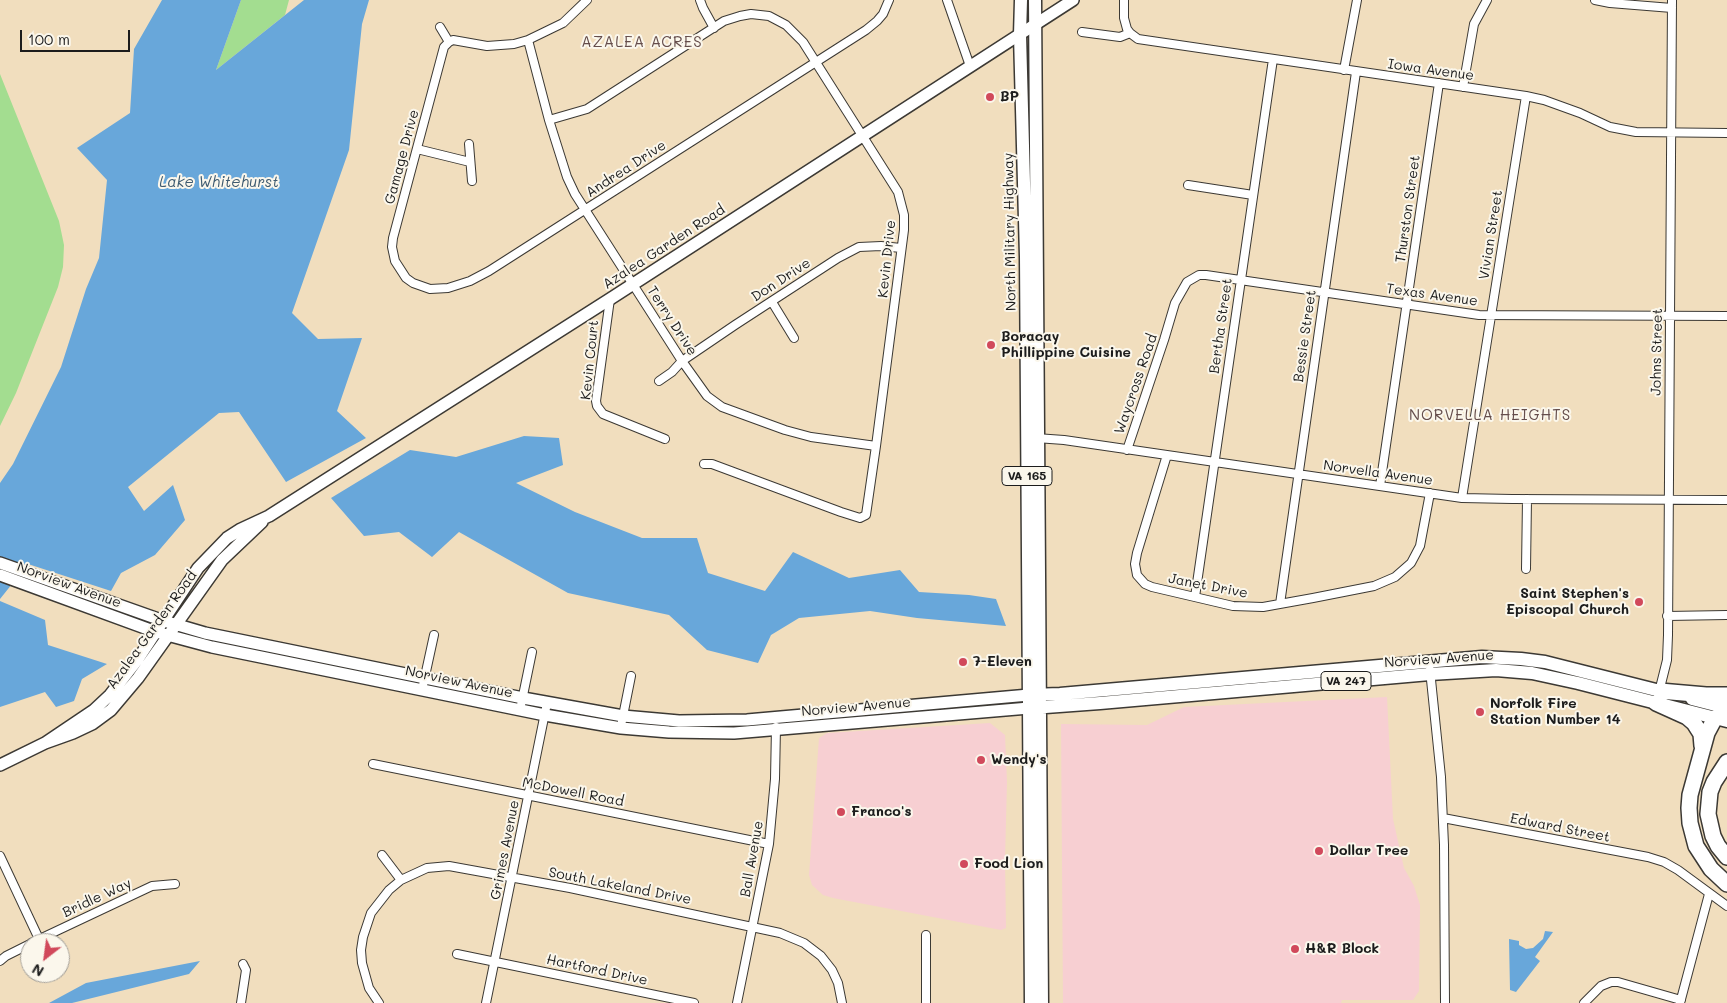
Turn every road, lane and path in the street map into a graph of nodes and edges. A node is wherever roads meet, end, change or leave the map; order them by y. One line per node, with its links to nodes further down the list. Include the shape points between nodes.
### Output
1 (587, 0): 19 (street, via 563,23)
2 (700, 0): 15 (street)
3 (889, 0): 22 (street, Andrea Drive, via 877,21)
4 (947, 0): 23 (street)
5 (1021, 0): 18 (main road, North Military Highway / VA 165)
6 (1035, 0): 13 (main road, North Military Highway / VA 165)
7 (1074, 0): 13 (main road, Azalea Garden Road)
8 (1124, 0): 17 (street, via 1125,23)
9 (1357, 0): 24 (street)
10 (1487, 0): 27 (street, via 1474,24)
11 (1595, 0): 12 (street)
12 (1672, 4): 30 (street, Johns Street)
13 (1035, 24): 18 (main road, Azalea Garden Road); 55 (main road, North Military Highway / VA 165)
14 (440, 27): 20 (street)
15 (714, 28): 22 (street, Kevin Drive, via 740,16 761,15 776,19 795,33); 29 (street, via 587,109)
16 (1082, 32): 17 (street, Iowa Avenue, via 1120,37)
17 (1130, 33): 21 (street, Iowa Avenue, via 1138,39)
18 (1020, 35): 23 (main road, Azalea Garden Road); 55 (main road, North Military Highway / VA 165)
19 (528, 40): 20 (street, via 499,45); 29 (street, Terry Drive)
20 (449, 42): 34 (street, Gamage Drive, via 444,47)
21 (1273, 59): 24 (street, Iowa Avenue); 38 (street, Bertha Street)
22 (816, 62): 32 (street, Kevin Drive); 39 (street, Andrea Drive)
23 (970, 66): 32 (main road, Azalea Garden Road)
24 (1344, 70): 25 (street, Iowa Avenue)
25 (1356, 72): 26 (street, Iowa Avenue); 44 (street, Bessie Street)
26 (1439, 83): 27 (street, Iowa Avenue); 47 (street, Thurston Street)
27 (1463, 87): 28 (street, Iowa Avenue)
28 (1526, 96): 30 (street, Iowa Avenue, via 1623,130); 48 (street, Vivian Street)
29 (549, 120): 39 (street, Terry Drive, via 567,177)
30 (1671, 133): 31 (street, Iowa Avenue); 49 (street, Johns Street)
31 (1727, 133)
32 (863, 136): 40 (street, Kevin Drive, via 902,203); 43 (main road, Azalea Garden Road)
33 (469, 144): 35 (street)
34 (417, 149): 35 (street); 41 (street, Gamage Drive, via 392,247 395,261)
35 (470, 162): 36 (street)
36 (472, 181)
37 (1188, 186): 38 (street)
38 (1253, 195): 42 (street, Bertha Street)
39 (585, 209): 41 (street, Andrea Drive, via 489,271 458,286 430,289); 43 (street, Terry Drive)
40 (901, 248): 46 (street, Don Drive, via 856,248); 57 (street, Kevin Drive)
41 (406, 278)
42 (1241, 281): 44 (street, Texas Avenue); 51 (street, Texas Avenue, via 1206,275 1193,278 1178,295); 60 (street, Bertha Street)
43 (633, 284): 45 (main road, Azalea Garden Road); 53 (street, Terry Drive)
44 (1324, 293): 47 (street, Texas Avenue); 62 (street, Bessie Street)
45 (610, 299): 56 (street, Kevin Court, via 597,406 603,414); 69 (main road, Azalea Garden Road)
46 (772, 302): 52 (street); 53 (street, Don Drive)
47 (1406, 304): 48 (street, Texas Avenue); 63 (street, Thurston Street)
48 (1491, 315): 49 (street, Texas Avenue); 65 (street, Vivian Street)
49 (1670, 316): 50 (street, Texas Avenue); 67 (street, Johns Street)
50 (1727, 316)
51 (1168, 327): 58 (street, Waycross Road)
52 (794, 338)
53 (682, 361): 54 (street, Don Drive); 57 (street, Terry Drive, via 707,396 722,408 811,437)
54 (659, 381)
55 (1033, 438): 58 (street, Norvella Avenue); 90 (main road, North Military Highway / VA 165)
56 (665, 439)
57 (876, 446): 61 (street, Kevin Drive, via 866,514 860,518 712,464)
58 (1127, 450): 59 (street, Norvella Avenue)
59 (1168, 456): 60 (street, Norvella Avenue); 73 (street, Janet Drive, via 1135,568 1140,579 1152,587)
60 (1214, 462): 62 (street, Norvella Avenue); 73 (street, Bertha Street)
61 (704, 464)
62 (1298, 474): 63 (street, Norvella Avenue); 74 (street, Bessie Street)
63 (1380, 486): 64 (street, Norvella Avenue)
64 (1430, 494): 65 (street, Norvella Avenue); 74 (street, Janet Drive, via 1420,546 1399,574 1374,586)
65 (1462, 498): 66 (street, Norvella Avenue)
66 (1527, 499): 67 (street, Norvella Avenue); 71 (street)
67 (1668, 500): 68 (street, Norvella Avenue); 76 (street, Johns Street)
68 (1727, 500)
69 (269, 516): 77 (main road, Azalea Garden Road, via 241,528 214,550 198,568); 78 (main road, Azalea Garden Road, via 222,560)
70 (0, 563): 77 (main road, Norview Avenue)
71 (1526, 568)
72 (0, 576): 79 (main road, Norview Avenue)
73 (1194, 597): 74 (street, Janet Drive, via 1233,606)
74 (1280, 604)
75 (1727, 615): 76 (street)
76 (1668, 616): 88 (street, Johns Street, via 1667,660)
77 (164, 621): 78 (main road, Norview Avenue); 79 (main road, Azalea Garden Road)
78 (175, 624): 79 (main road, Azalea Garden Road); 85 (main road, Norview Avenue)
79 (162, 634): 86 (main road, Norview Avenue); 103 (main road, Azalea Garden Road, via 94,710 45,743)
80 (434, 635): 85 (street)
81 (532, 652): 89 (street)
82 (1428, 661): 83 (street); 88 (main road, Norview Avenue / VA 247, via 1482,657 1544,662); 90 (main road, Norview Avenue / VA 247)
83 (1430, 674): 88 (main road, Norview Avenue / VA 247, via 1522,671); 90 (main road, Norview Avenue / VA 247); 105 (street)
84 (631, 676): 95 (street)
85 (425, 678): 86 (street); 89 (main road, Norview Avenue)
86 (422, 690): 93 (main road, Norview Avenue)
87 (1727, 695): 88 (highway)
88 (1658, 697): 92 (main road, Norview Avenue / VA 247); 97 (main road, Norview Avenue / VA 247); 100 (highway, via 1694,722 1701,734)
89 (523, 698): 91 (main road, Norview Avenue); 93 (street)
90 (1034, 701): 96 (main road, Norview Avenue); 99 (main road, Norview Avenue); 135 (main road, North Military Highway / VA 165); 136 (main road, North Military Highway / VA 165)
91 (547, 703): 94 (street, Grimes Avenue); 95 (main road, Norview Avenue)
92 (1727, 708)
93 (520, 710): 94 (main road, Norview Avenue)
94 (545, 715): 98 (main road, Norview Avenue); 104 (street, Grimes Avenue)
95 (623, 716): 96 (main road, Norview Avenue, via 709,721); 98 (street)
96 (776, 717): 99 (street, Ball Avenue)
97 (1723, 717): 100 (highway)
98 (621, 728): 99 (main road, Norview Avenue, via 707,733)
99 (776, 730): 106 (street, Ball Avenue)
100 (1702, 748): 113 (highway, via 1690,795 1690,823 1696,846 1711,870)
101 (1727, 762): 109 (highway, via 1714,782 1708,814 1713,836)
102 (373, 764): 104 (street, McDowell Road)
103 (0, 765)
104 (528, 795): 106 (street, McDowell Road); 110 (street, Grimes Avenue)
105 (1443, 818): 114 (street, Edward Street, via 1648,857 1678,870); 137 (street)
106 (769, 844): 116 (street, Ball Avenue)
107 (382, 855): 111 (street)
108 (0, 856): 117 (street)
109 (1727, 857)
110 (512, 878): 111 (street, South Lakeland Drive, via 449,866 427,868); 116 (street, South Lakeland Drive); 124 (street, Grimes Avenue)
111 (401, 880): 128 (street, South Lakeland Drive, via 372,913 363,937 364,975)
112 (174, 884): 118 (street, Bridle Way, via 152,886)
113 (1727, 884)
114 (1709, 894): 115 (street, Edward Street); 127 (street)
115 (1727, 906)
116 (752, 927): 125 (street, South Lakeland Drive, via 794,938 812,948); 132 (street, Ball Avenue)
117 (30, 933)
118 (52, 933)
119 (926, 935): 134 (street)
120 (20, 949): 123 (street, Bridle Way)
121 (458, 954): 124 (street, Hartford Drive)
122 (833, 955): 125 (street)
123 (0, 962)
124 (495, 962): 130 (street, Grimes Avenue); 131 (street, Hartford Drive)
125 (826, 962): 133 (street, South Lakeland Drive, via 838,983)
126 (243, 964): 129 (street, via 246,970)
127 (1680, 1001): 138 (street, via 1612,982 1600,986)
128 (377, 1002)
129 (241, 1003)
130 (486, 1003)
131 (694, 1003)
132 (737, 1003)
133 (842, 1003)
134 (926, 1003)
135 (1031, 1003)
136 (1042, 1003)
137 (1445, 1003)
138 (1584, 1003)

